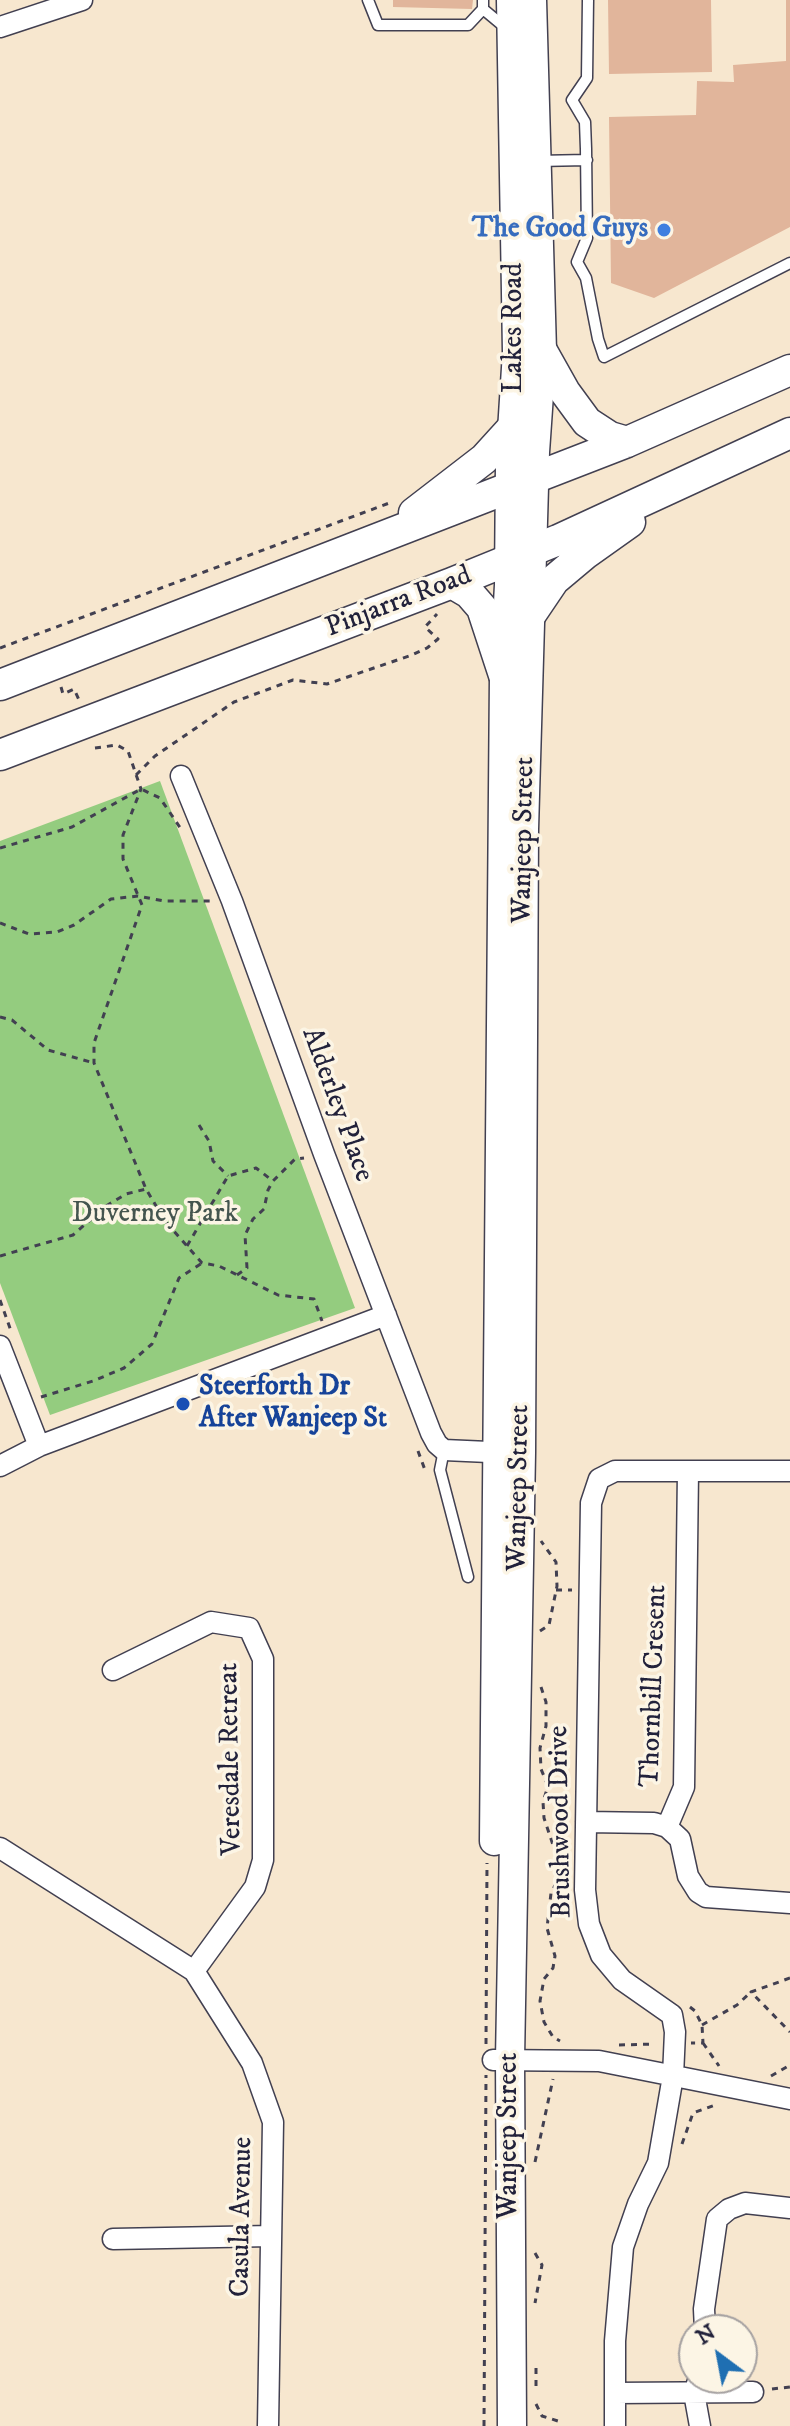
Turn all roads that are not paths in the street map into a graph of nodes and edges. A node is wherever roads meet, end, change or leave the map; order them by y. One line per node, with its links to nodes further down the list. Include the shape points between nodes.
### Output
1 (82, 0): 7 (street)
2 (368, 0): 6 (lane, via 378,25 468,25)
3 (511, 0): 8 (main road, Lakes Road)
4 (532, 0): 10 (main road, Lakes Road)
5 (588, 0): 9 (lane, via 587,78 572,100 585,122)
6 (483, 5): 8 (lane, via 506,27)
7 (0, 27)
8 (511, 42): 14 (main road, Lakes Road)
9 (587, 160): 10 (lane); 11 (lane, via 587,238 577,262 586,278 604,357)
10 (536, 161): 12 (main road, Lakes Road)
11 (790, 263)
12 (542, 351): 16 (main road, via 587,422); 18 (main road, Lakes Road)
13 (790, 370): 16 (main road)
14 (514, 426): 18 (main road, Lakes Road); 19 (main road, via 438,496)
15 (790, 433): 17 (main road, Pinjarra Road)
16 (627, 442): 18 (main road)
17 (694, 478): 20 (main road, Pinjarra Road); 22 (main road, via 566,570)
18 (522, 482): 19 (main road); 20 (main road, Lakes Road)
19 (362, 546): 24 (main road)
20 (520, 555): 21 (main road, Pinjarra Road); 22 (main road, Wanjeep Street); 23 (main road, Wanjeep Street)
21 (448, 596): 23 (main road, via 469,593 482,608); 25 (main road, Pinjarra Road)
22 (529, 617): 27 (main road, Wanjeep Street)
23 (504, 675): 27 (main road, Wanjeep Street)
24 (0, 685)
25 (0, 755)
26 (181, 776): 28 (street, Alderley Place)
27 (514, 828): 32 (main road, Wanjeep Street)
28 (386, 1315): 30 (street); 31 (street, Alderley Place, via 431,1433)
29 (0, 1346): 30 (street)
30 (39, 1446): 33 (street)
31 (444, 1450): 32 (street); 36 (lane, Alderley Place, via 440,1470)
32 (509, 1453): 43 (main road, Wanjeep Street)
33 (0, 1466)
34 (688, 1471): 35 (street); 38 (street, Brushwood Drive, via 615,1471 599,1479 591,1503); 39 (street, Thornbill Cresent, via 684,1787)
35 (790, 1471)
36 (468, 1577)
37 (113, 1670): 42 (street, Veresdale Retreat, via 211,1622 249,1628 263,1659 263,1860 255,1887)
38 (586, 1822): 39 (street); 44 (street, Brushwood Drive, via 589,1924 601,1955 622,1980 672,2015)
39 (667, 1827): 41 (street, Thornbill Cresent, via 680,1839 688,1876 706,1897)
40 (0, 1848): 42 (street, Casula Avenue)
41 (790, 1903)
42 (194, 1971): 47 (street, Casula Avenue, via 252,2063 273,2122)
43 (494, 2057): 44 (street, via 557,2050); 54 (main road, Wanjeep Street); 55 (main road, Wanjeep Street)
44 (673, 2076): 45 (street); 51 (street, Brushwood Drive, via 658,2163 623,2247)
45 (790, 2099)
46 (790, 2208): 49 (street, via 745,2203 717,2219)
47 (271, 2236): 48 (street); 53 (street, Casula Avenue)
48 (113, 2239)
49 (704, 2314)
50 (678, 2387): 51 (street)
51 (615, 2393): 56 (street, Brushwood Drive)
52 (697, 2394): 57 (street)
53 (268, 2426)
54 (494, 2426)
55 (512, 2426)
56 (615, 2426)
57 (700, 2426)

